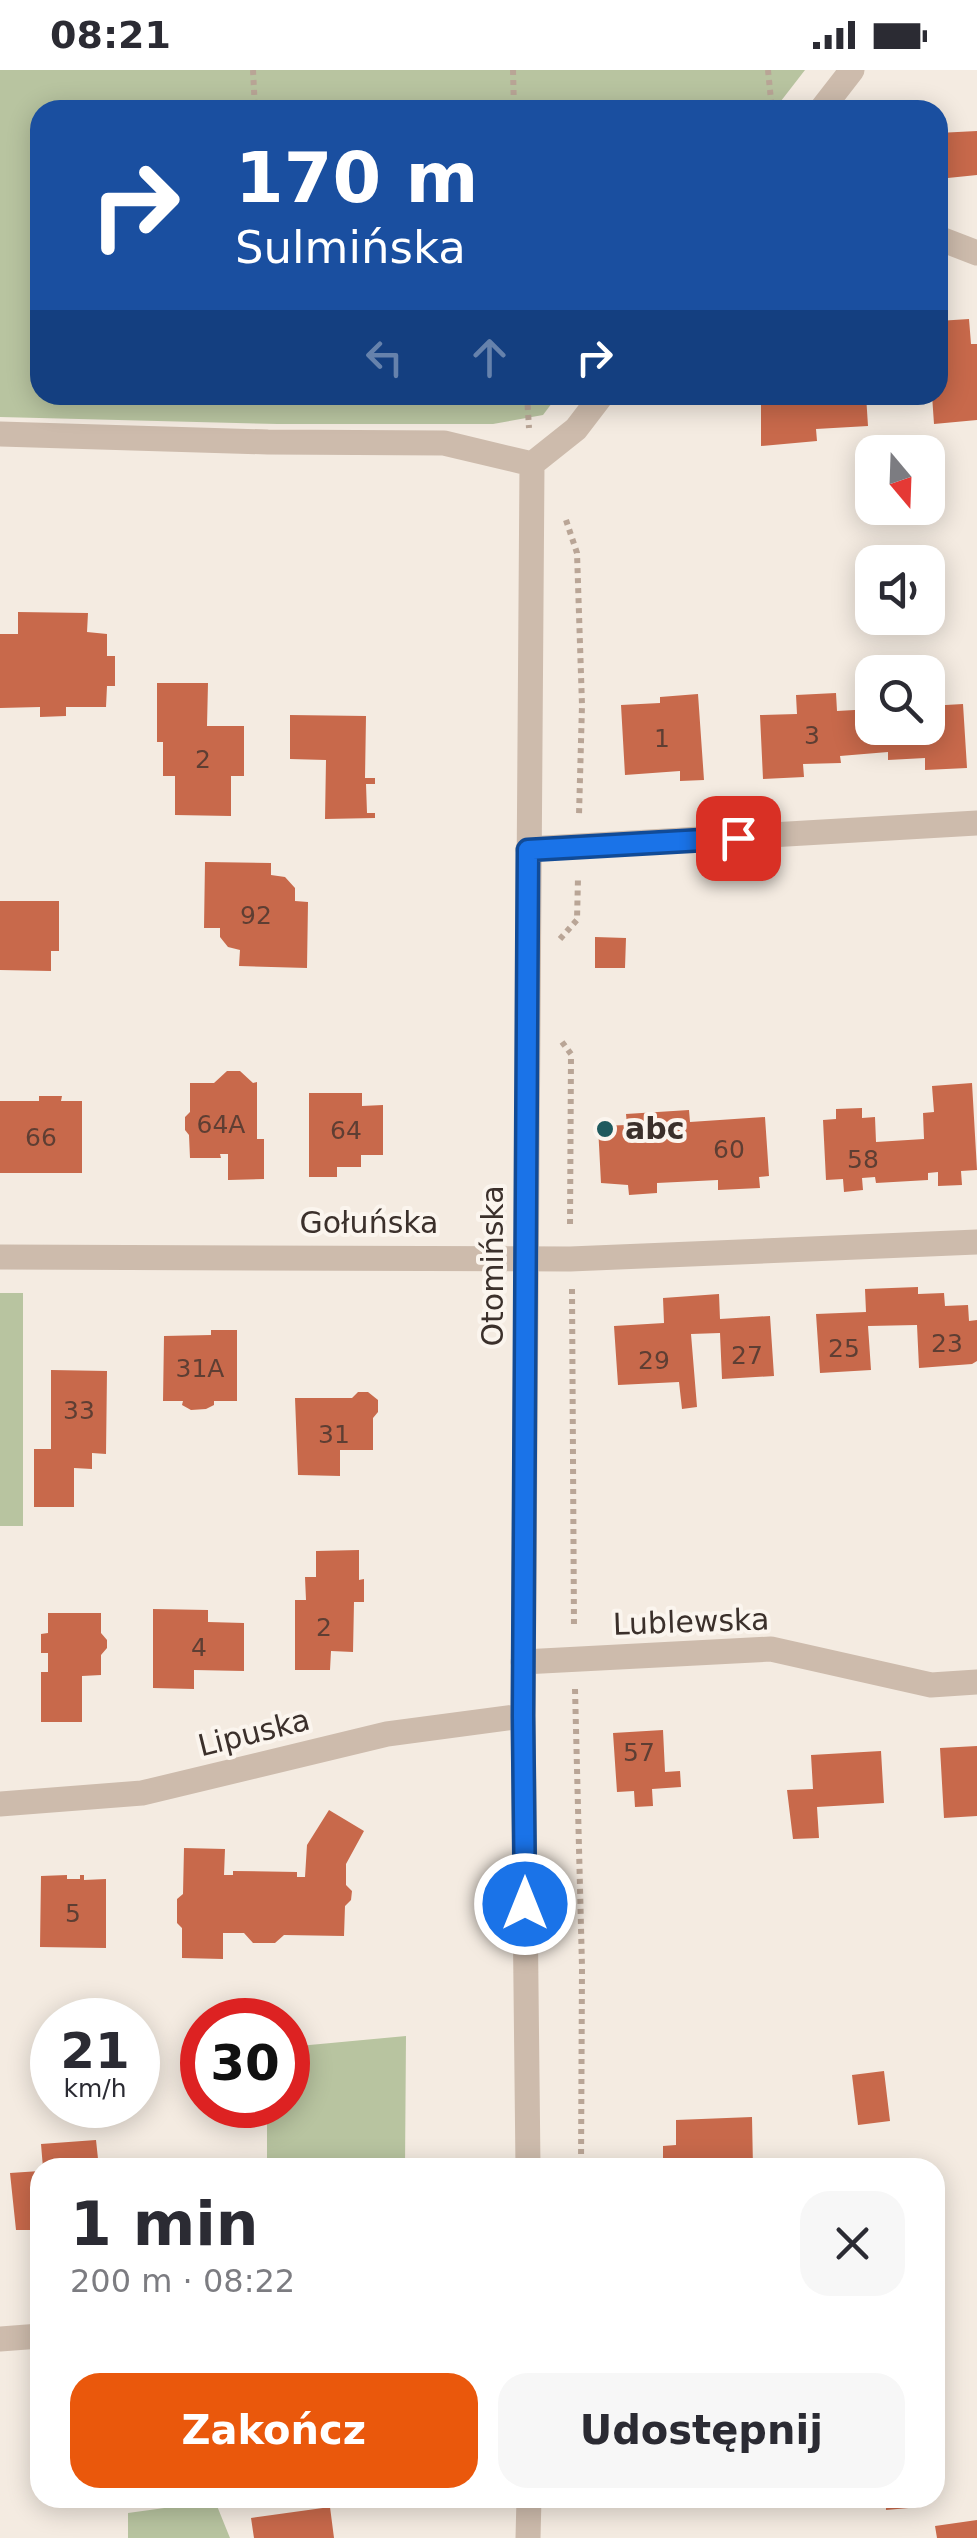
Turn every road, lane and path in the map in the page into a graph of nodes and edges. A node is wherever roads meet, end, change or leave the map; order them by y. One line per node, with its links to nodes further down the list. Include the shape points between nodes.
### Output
1 (253, 70): 5 (path)
2 (513, 70): 6 (path)
3 (768, 70): 7 (path)
4 (852, 70): 8 (street)
5 (254, 100)
6 (514, 100)
7 (771, 100)
8 (829, 100)
9 (948, 242): 10 (street)
10 (977, 253)
11 (594, 405): 13 (street)
12 (0, 434): 13 (street, via 444,444)
13 (532, 464): 14 (street, Otomińska)
14 (532, 499): 16 (path, via 560,499 577,554); 17 (street, Otomińska)
15 (977, 824): 16 (street)
16 (578, 847): 17 (street); 18 (path, via 577,920)
17 (528, 850): 22 (street, Otomińska)
18 (555, 944)
19 (556, 1035): 23 (path, via 572,1054)
20 (977, 1242): 23 (street, Gołuńska)
21 (0, 1256): 22 (street, Gołuńska)
22 (526, 1256): 23 (street, Gołuńska); 25 (street, Otomińska)
23 (570, 1259): 24 (path)
24 (574, 1659): 25 (street, Lublewska); 26 (street, Lublewska, via 770,1649 931,1685); 30 (path)
25 (523, 1662): 27 (street, Otomińska)
26 (977, 1682)
27 (523, 1716): 28 (street, Lipuska, via 387,1734 142,1794); 29 (street, Otomińska)
28 (0, 1804)
29 (528, 2158)
30 (581, 2158)
31 (30, 2337): 32 (street)
32 (0, 2339)
33 (529, 2508): 34 (street)
34 (528, 2538)

